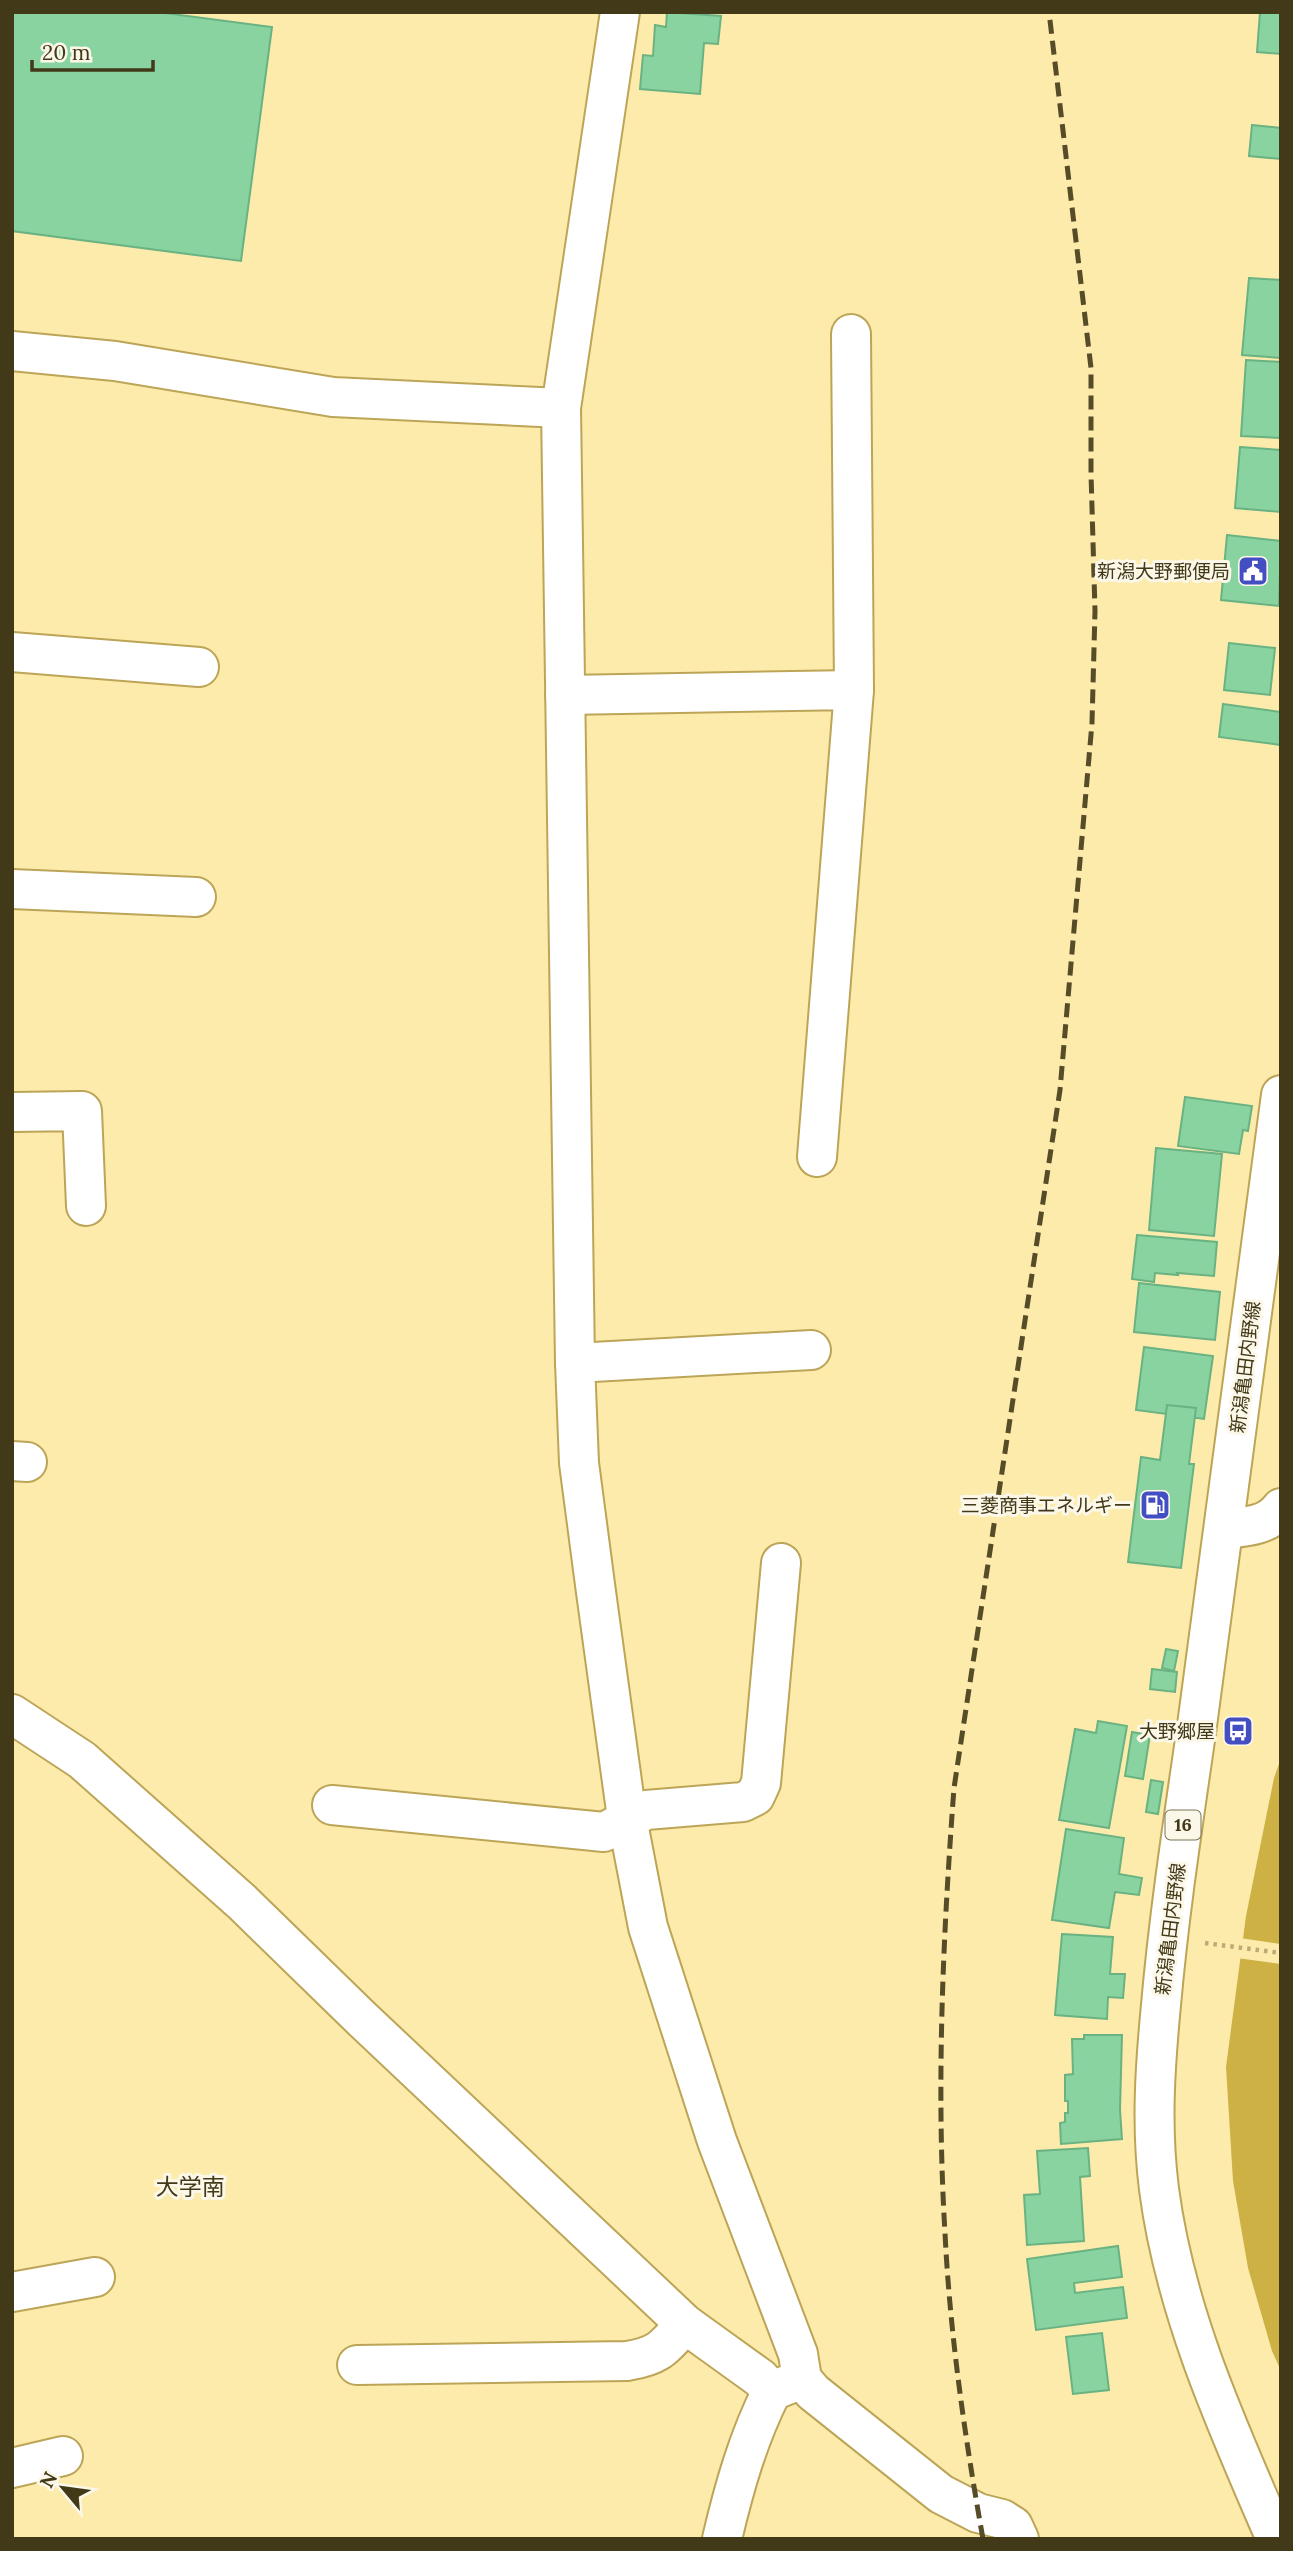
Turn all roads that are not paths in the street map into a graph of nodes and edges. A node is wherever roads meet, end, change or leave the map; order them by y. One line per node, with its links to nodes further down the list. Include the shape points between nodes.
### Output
1 (620, 12): 4 (street)
2 (851, 334): 7 (street)
3 (12, 351): 4 (street, via 115,361 333,397)
4 (561, 408): 8 (street)
5 (12, 652): 6 (street)
6 (199, 667)
7 (854, 690): 8 (street); 13 (street)
8 (565, 695): 16 (street)
9 (12, 889): 10 (street)
10 (196, 897)
11 (1281, 1095): 18 (street, 新潟亀田内野線 / 16)
12 (12, 1112): 14 (street, via 82,1111)
13 (817, 1157)
14 (86, 1206)
15 (811, 1350): 16 (street)
16 (575, 1363): 22 (street, via 579,1464)
17 (1281, 1508): 18 (street, via 1254,1526)
18 (1224, 1528): 32 (street, 新潟亀田内野線 / 16, via 1167,1937 1153,2126 1165,2226 1185,2310 1224,2419)
19 (781, 1563): 22 (street, via 761,1783 755,1796 743,1802 646,1810)
20 (12, 1714): 25 (street, via 82,1760 242,1902)
21 (332, 1805): 22 (street, via 604,1832)
22 (627, 1818): 27 (street, via 648,1927 717,2141 798,2354)
23 (95, 2277): 24 (street)
24 (12, 2292)
25 (685, 2324): 26 (street, via 649,2358 626,2361); 27 (street, via 760,2378)
26 (357, 2365)
27 (787, 2385): 30 (street, via 762,2411 738,2475); 31 (street, via 813,2392 941,2494 978,2513 1002,2519 1013,2526)
28 (63, 2456): 29 (street)
29 (12, 2468)
30 (722, 2539)
31 (1019, 2539)
32 (1276, 2539)

